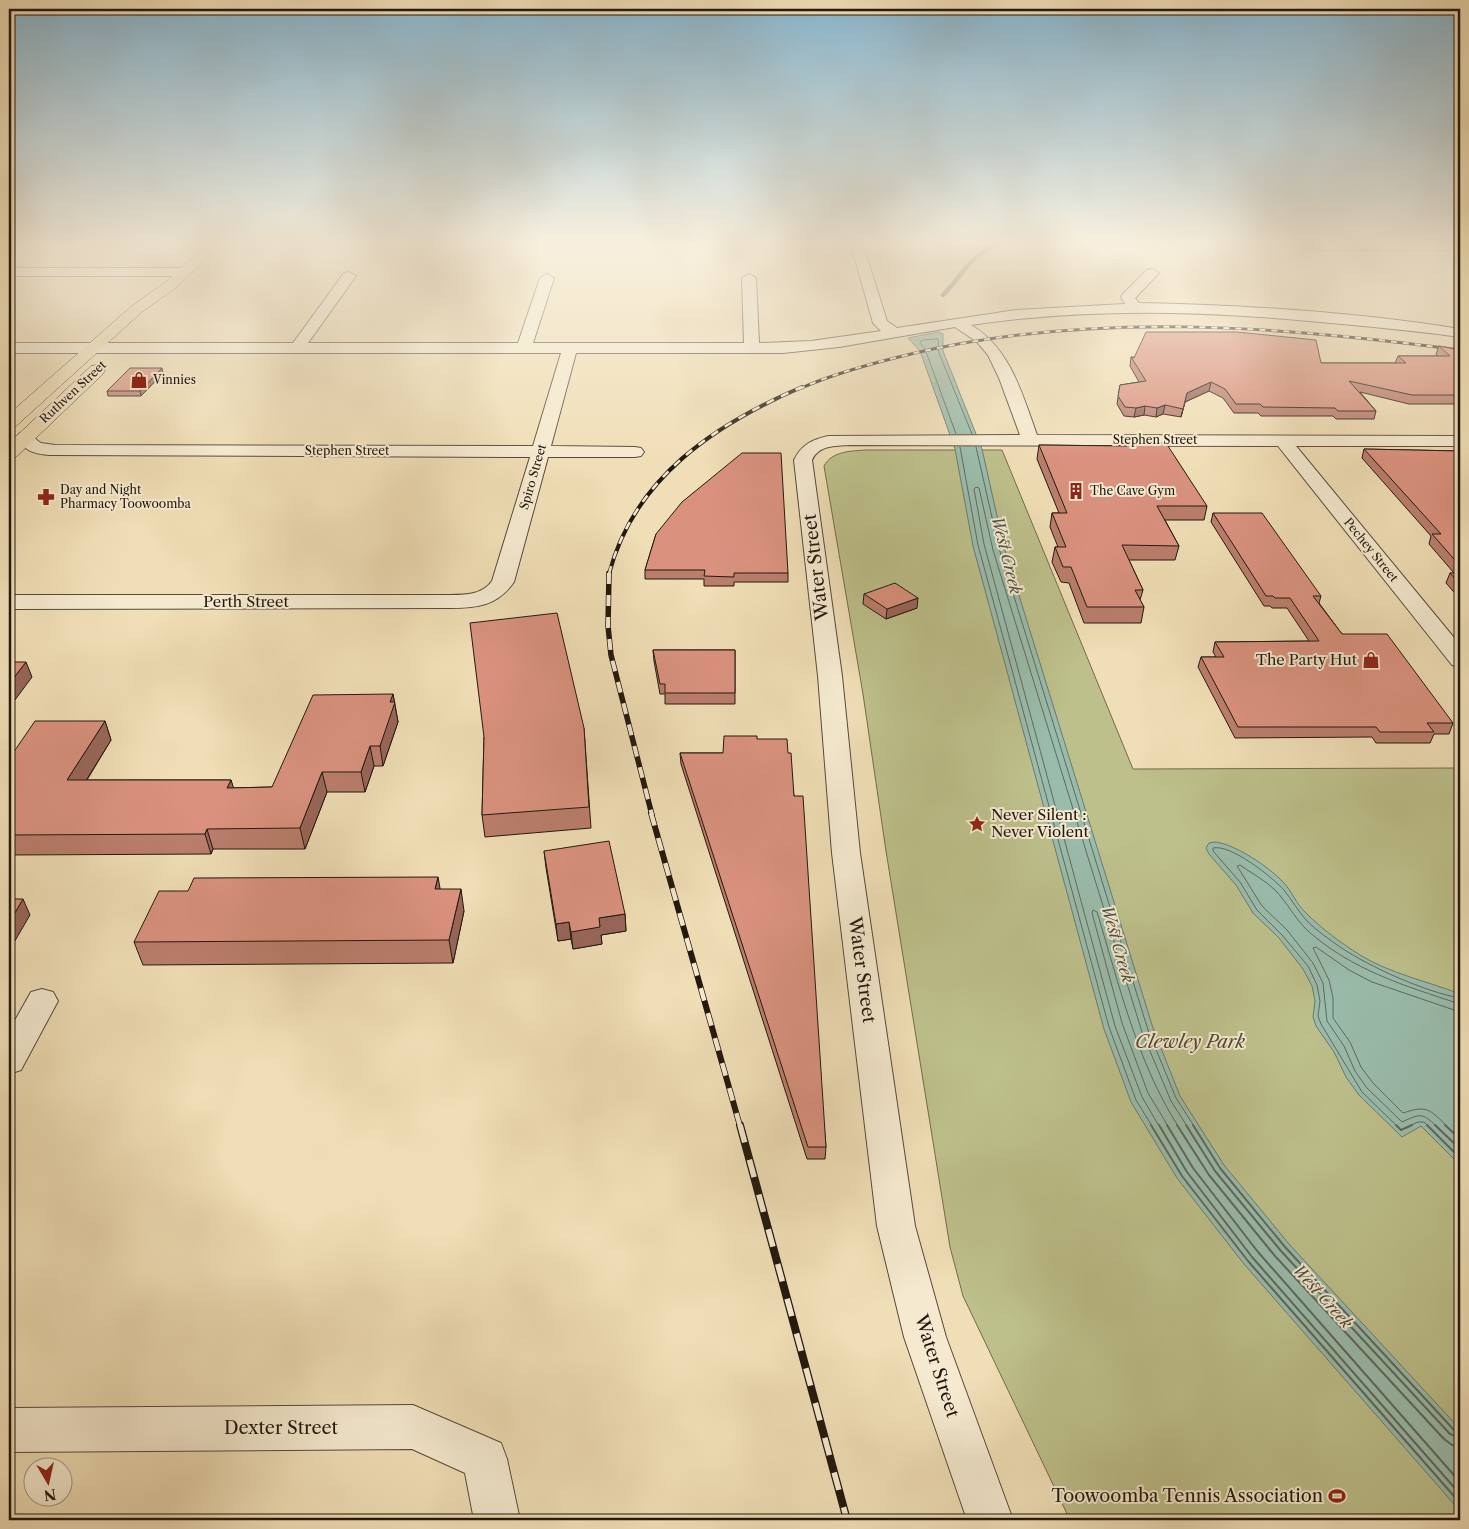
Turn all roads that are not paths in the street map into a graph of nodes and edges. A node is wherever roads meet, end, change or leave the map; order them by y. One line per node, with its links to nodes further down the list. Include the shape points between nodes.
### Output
1 (129, 316): 14 (highway, Ruthven Street)
2 (319, 316): 16 (street)
3 (534, 316): 12 (street)
4 (751, 316): 18 (street)
5 (878, 316): 9 (street, via 880,323)
6 (1014, 316): 8 (street)
7 (1303, 316): 10 (street)
8 (958, 323): 9 (street); 22 (street, via 982,339 1000,364)
9 (894, 333): 18 (street, via 804,347)
10 (1460, 333)
11 (134, 335): 15 (highway, Ruthven Street)
12 (524, 347): 16 (street); 17 (street)
13 (9, 348): 14 (street)
14 (95, 348): 15 (street); 19 (highway, Ruthven Street)
15 (120, 348): 16 (street); 20 (highway, Ruthven Street)
16 (297, 348)
17 (570, 348): 18 (street); 26 (street, Spiro Street)
18 (752, 348)
19 (9, 423)
20 (26, 437): 25 (street, Stephen Street, via 34,447); 28 (highway, Ruthven Street)
21 (849, 440): 22 (street, Stephen Street); 37 (street, Water Street, via 814,445 806,452 804,460 851,890 896,1226 925,1337)
22 (1030, 440): 23 (street, Stephen Street)
23 (1282, 440): 24 (street, Stephen Street); 32 (street, Pechey Street)
24 (1460, 441)
25 (59, 450): 26 (street, Stephen Street); 29 (street, Stephen Street)
26 (540, 452): 27 (street, Stephen Street); 30 (street, Spiro Street, via 503,582 497,590)
27 (635, 452)
28 (9, 453)
29 (9, 459)
30 (483, 597): 31 (street, Perth Street, via 430,602)
31 (9, 602)
32 (1460, 660)
33 (42, 1001): 34 (street)
34 (9, 1062)
35 (9, 1430): 36 (street, Dexter Street, via 413,1427 484,1458)
36 (497, 1520)
37 (990, 1520)

